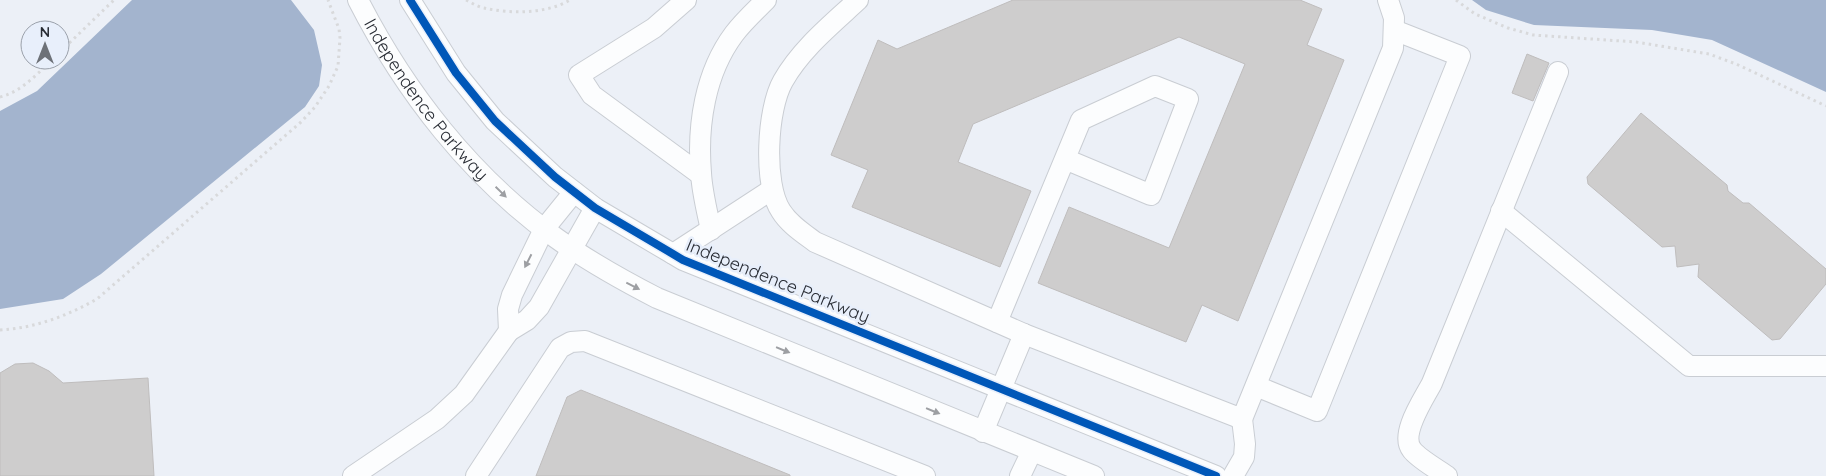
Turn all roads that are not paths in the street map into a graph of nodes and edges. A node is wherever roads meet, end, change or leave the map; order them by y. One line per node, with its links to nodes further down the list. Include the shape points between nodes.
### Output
1 (358, 0): 15 (street, Independence Parkway, one-way to 15, via 377,39 436,123 477,170)
2 (410, 0): 12 (street, Independence Parkway, via 456,74 496,121)
3 (686, 0): 10 (street, via 654,28 579,75 592,95)
4 (766, 0): 10 (street, via 734,34 718,60 700,129)
5 (858, 0): 11 (street, via 820,35 782,82 769,135)
6 (1388, 0): 7 (street)
7 (1394, 30): 23 (street, via 1394,48); 23 (street, via 1460,56 1317,411)
8 (1558, 72): 14 (street)
9 (1064, 159): 9 (street, via 1081,120 1154,86 1188,99 1150,195); 19 (street)
10 (701, 175): 16 (street)
11 (771, 190): 16 (street); 19 (street, via 781,211 797,229 815,242)
12 (574, 192): 13 (street, Independence Parkway); 15 (street)
13 (596, 208): 17 (street); 18 (street, Independence Parkway)
14 (1501, 211): 22 (street, via 1689,366); 35 (street, via 1432,383 1408,431 1412,451)
15 (544, 230): 17 (street, Independence Parkway); 20 (street, one-way to 20, via 512,295 508,308)
16 (711, 230): 18 (street)
17 (572, 249): 20 (street, via 539,307 527,320); 26 (street, Independence Parkway, one-way to 26, via 657,298)
18 (673, 254): 24 (street, Independence Parkway)
19 (998, 322): 21 (street)
20 (509, 331): 28 (street, via 464,394 437,419)
21 (1024, 334): 24 (street); 25 (street)
22 (1826, 366)
23 (1256, 386): 25 (street)
24 (1002, 388): 26 (street); 33 (street, Independence Parkway)
25 (1242, 419): 34 (street, via 1244,457)
26 (984, 432): 27 (street, Independence Parkway)
27 (1032, 451): 31 (street); 32 (street, Independence Parkway)
28 (353, 476)
29 (476, 476): 30 (street, via 560,348 571,342 585,341)
30 (925, 476)
31 (1020, 476)
32 (1094, 476)
33 (1216, 476)
34 (1234, 476)
35 (1447, 476)

